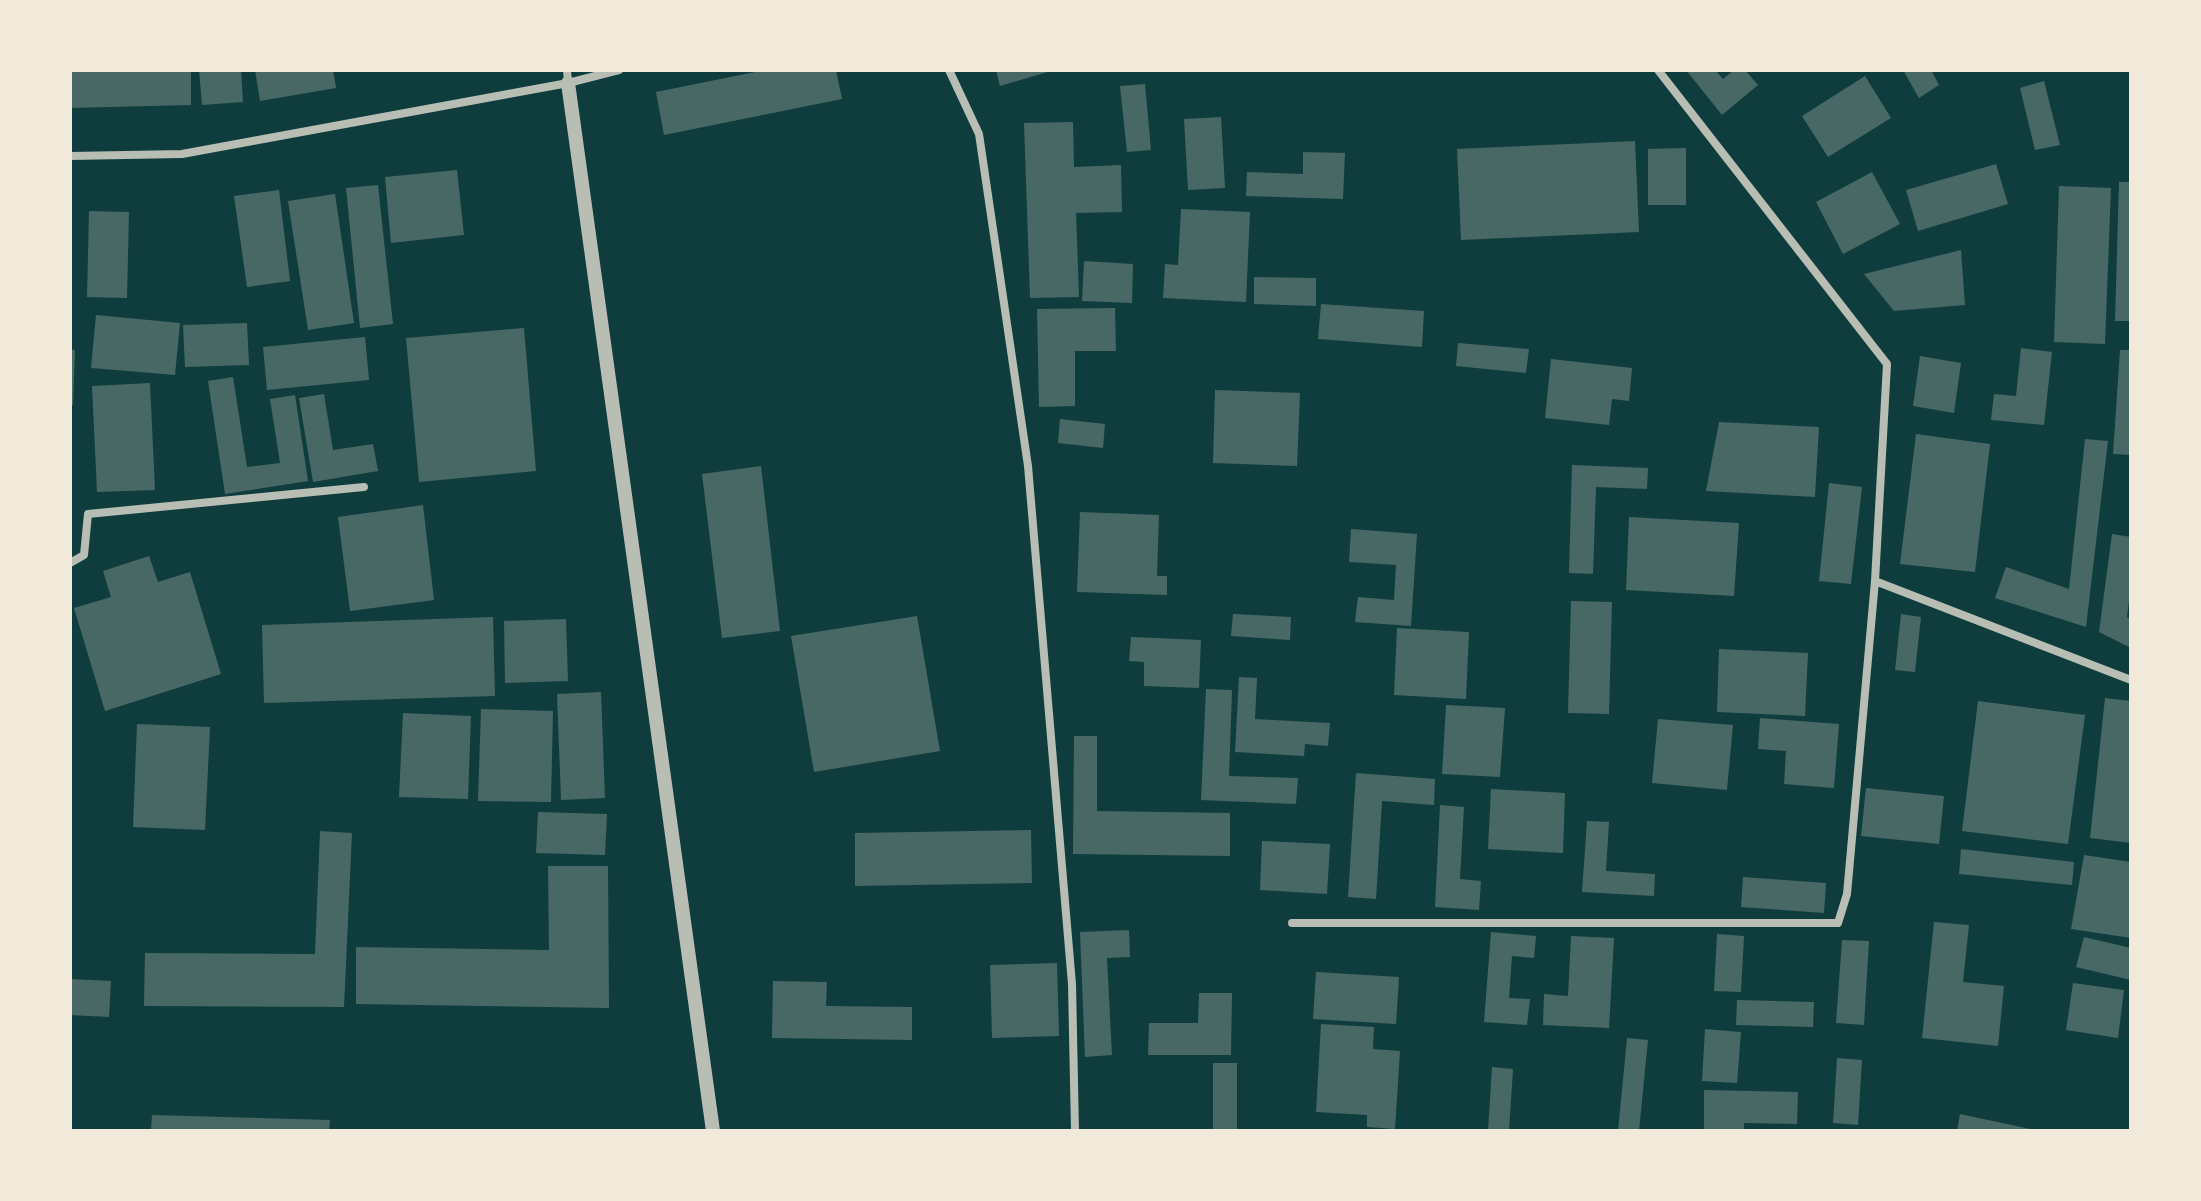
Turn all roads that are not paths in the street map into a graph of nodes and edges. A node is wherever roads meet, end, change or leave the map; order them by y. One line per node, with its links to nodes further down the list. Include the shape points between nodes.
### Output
1 (619, 70): 4 (street)
2 (949, 70): 12 (street, via 979,134 1028,466 1072,984)
3 (1658, 70): 8 (street, via 1887,364)
4 (567, 77): 5 (street, via 182,154); 11 (street)
5 (70, 156)
6 (364, 487): 7 (street, via 88,514 84,555)
7 (70, 563)
8 (1875, 581): 9 (street); 10 (street, via 1847,894 1838,923)
9 (2131, 680)
10 (1292, 923)
11 (713, 1131)
12 (1075, 1131)

